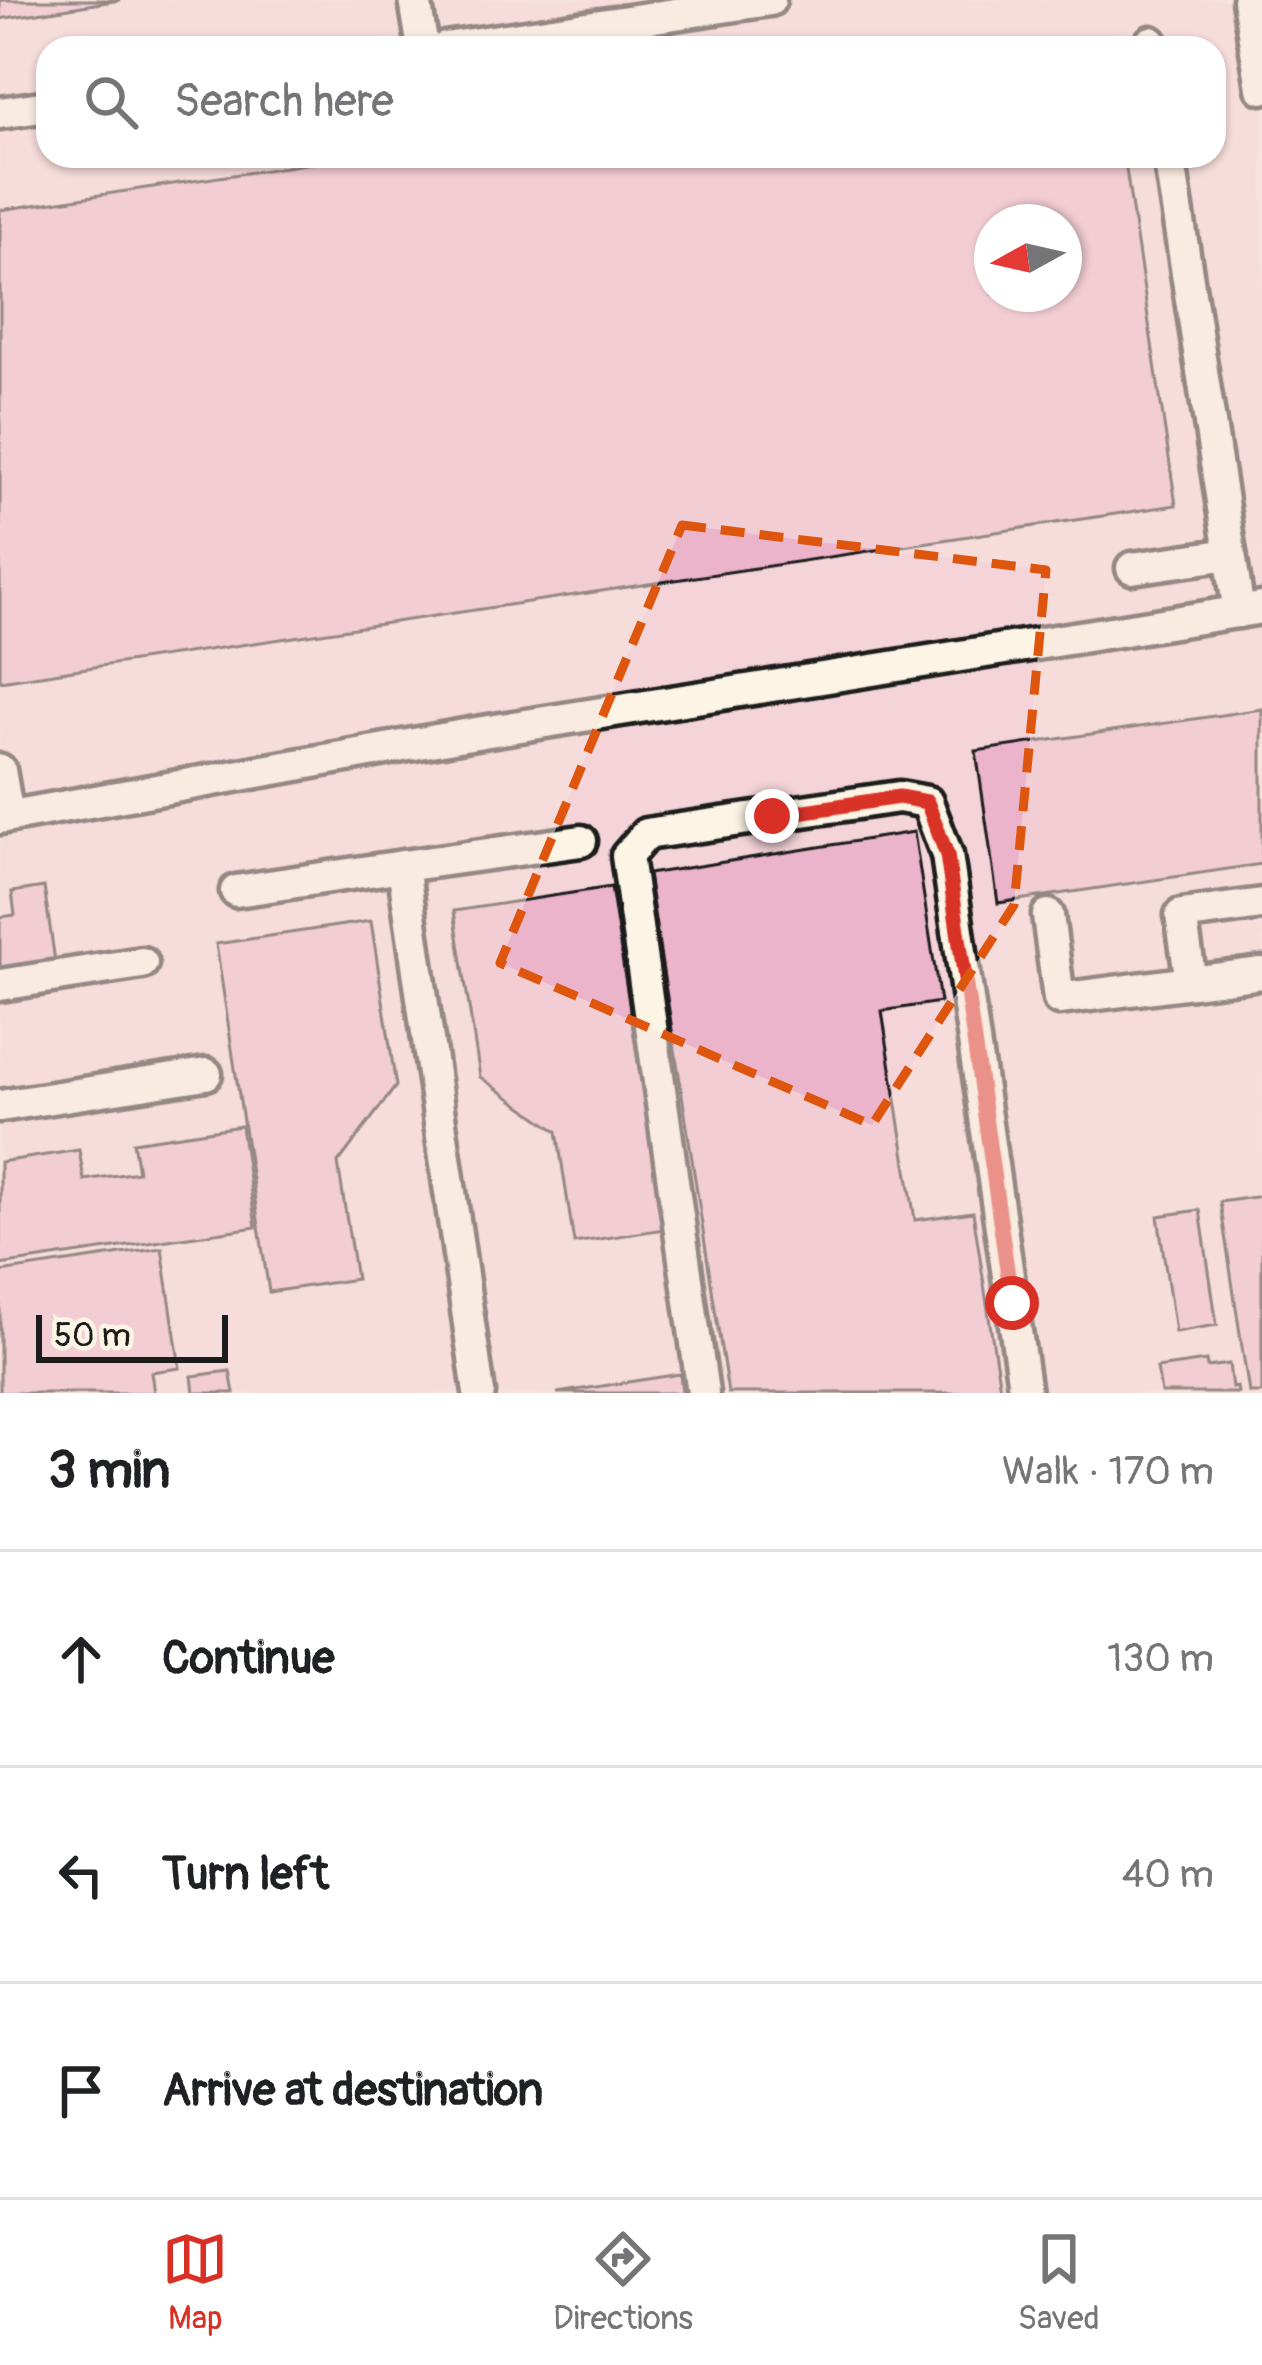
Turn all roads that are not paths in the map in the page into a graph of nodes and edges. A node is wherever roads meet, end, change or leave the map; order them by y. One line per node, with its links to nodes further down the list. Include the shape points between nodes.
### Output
1 (415, 0): 5 (street)
2 (770, 0): 4 (street)
3 (1248, 0): 7 (street)
4 (650, 9): 6 (street)
5 (421, 36)
6 (508, 36)
7 (1262, 88)
8 (36, 108): 9 (street)
9 (0, 113)
10 (1170, 168): 11 (street)
11 (1230, 554): 12 (street); 13 (street)
12 (1132, 568)
13 (1250, 610): 15 (street)
14 (0, 770): 15 (street)
15 (4, 817)
16 (581, 841): 17 (street)
17 (403, 866): 18 (street); 27 (street)
18 (236, 891)
19 (1262, 904): 23 (street, via 1181,916)
20 (1048, 915): 23 (street, via 1059,999)
21 (142, 963): 24 (street)
22 (1262, 973): 23 (street)
23 (1191, 982)
24 (0, 986)
25 (206, 1074): 26 (street)
26 (0, 1106)
27 (478, 1393)
28 (703, 1393): 29 (street, via 627,856 646,834 899,797 927,802 947,855)
29 (1025, 1393)

